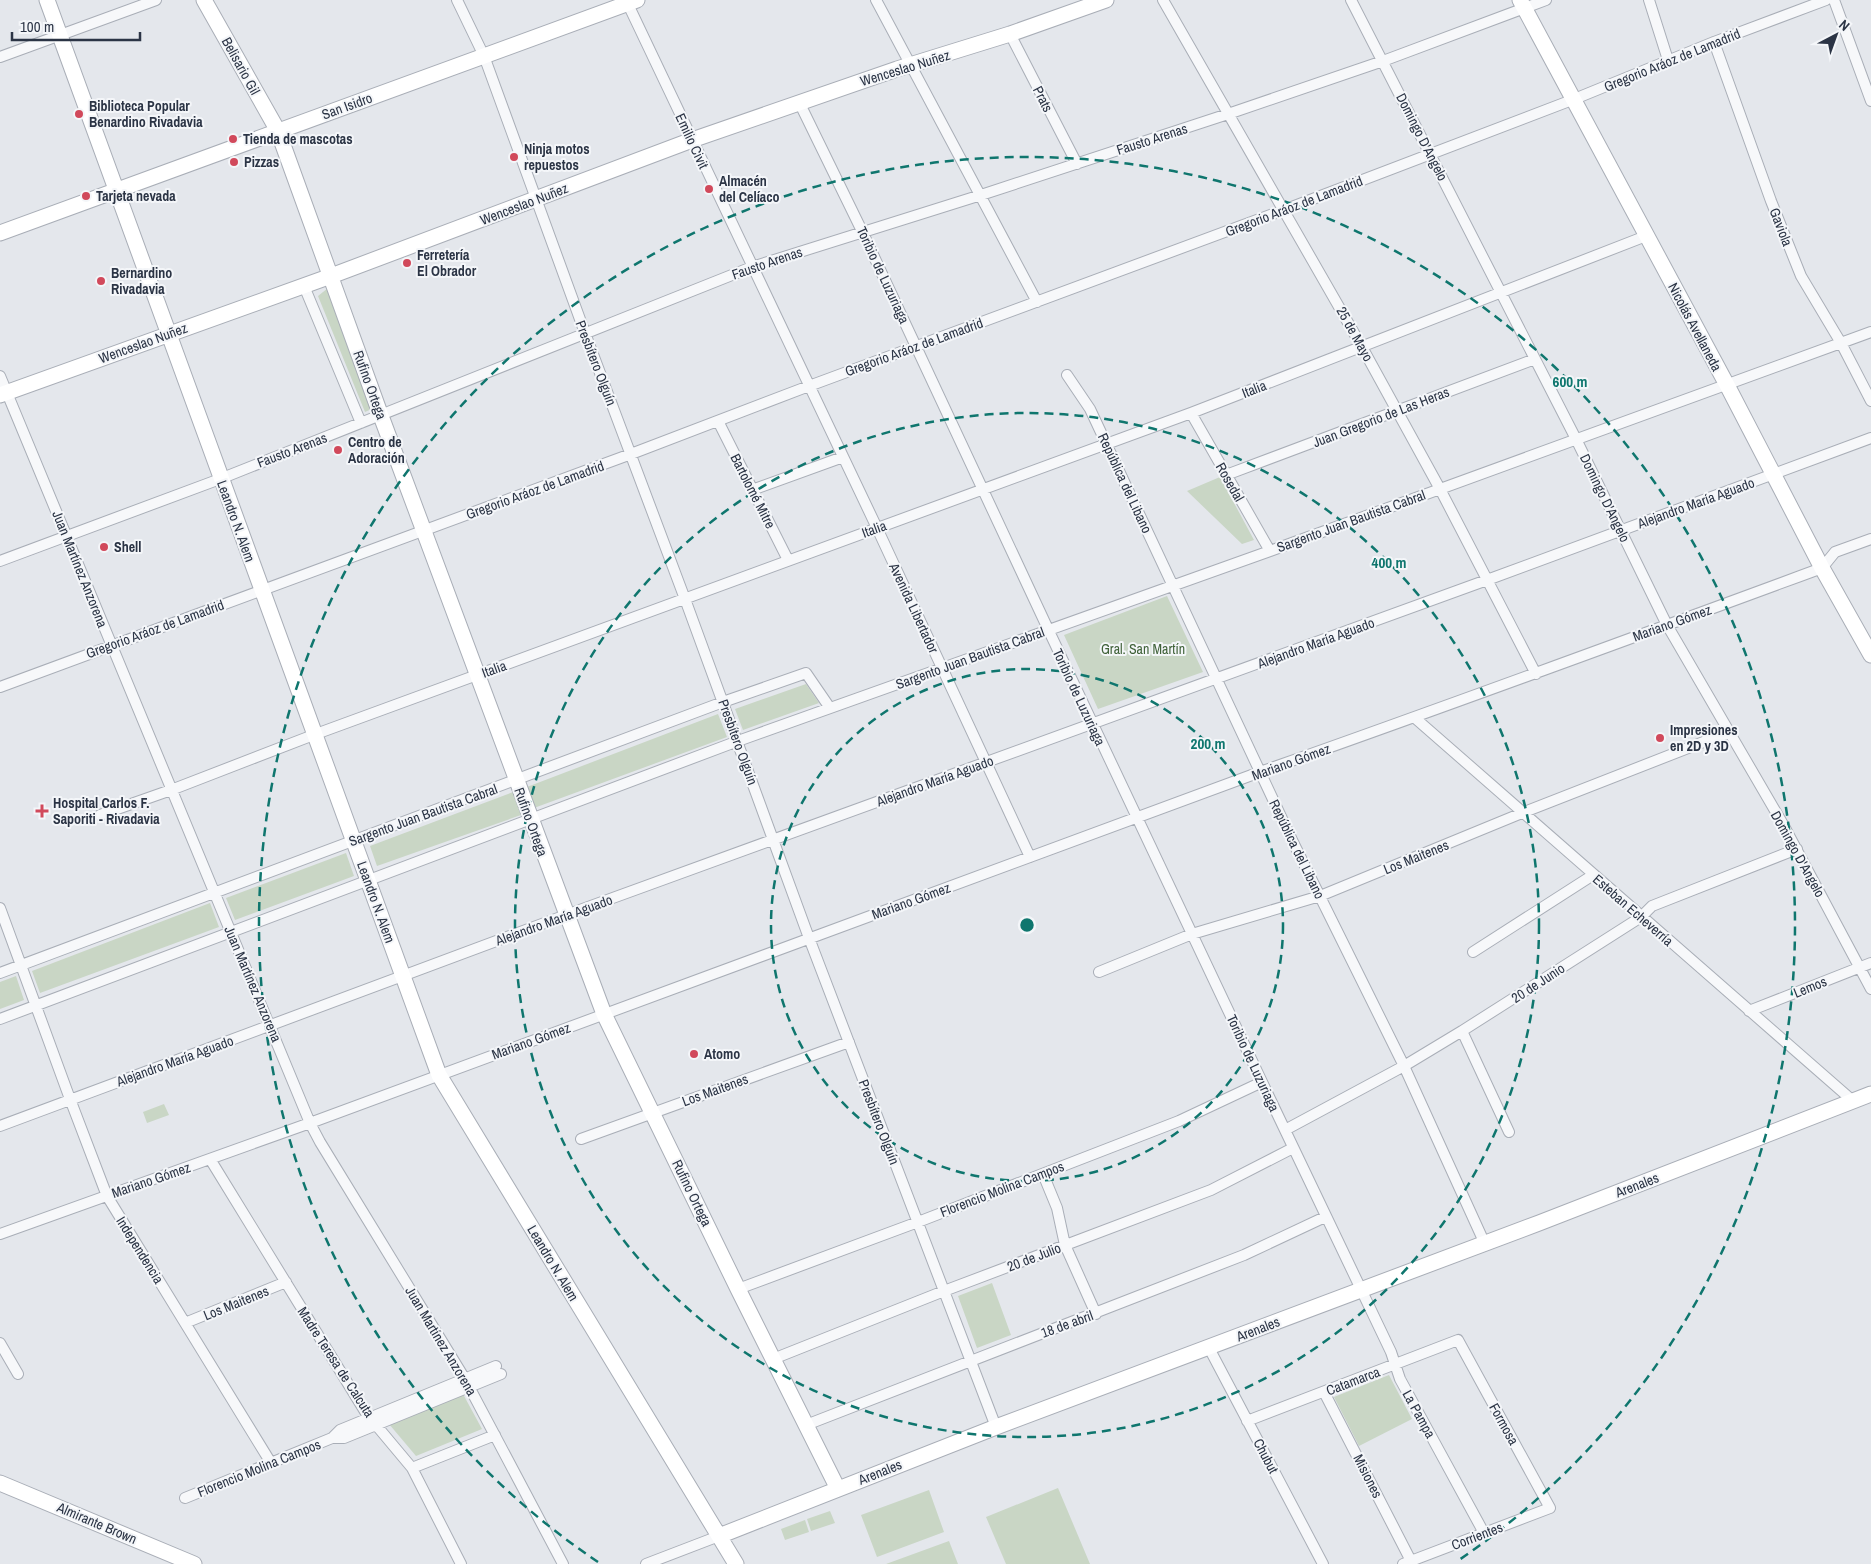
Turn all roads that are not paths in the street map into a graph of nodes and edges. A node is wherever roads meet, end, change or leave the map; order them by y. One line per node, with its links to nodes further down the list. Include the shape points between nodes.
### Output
1 (47, 0): 16 (street, Leandro N. Alem)
2 (156, 0): 16 (street)
3 (204, 0): 27 (street, Belisario Gil)
4 (457, 0): 18 (street, Presbítero Olguín)
5 (876, 0): 22 (street)
6 (1106, 0): 15 (street, Wenceslao Nuñez)
7 (1163, 0): 26 (street, 25 de Mayo)
8 (1351, 0): 21 (street, Domingo D'Angelo)
9 (1546, 0): 14 (street, Fausto Arenas)
10 (1649, 0): 20 (street)
11 (1826, 0): 17 (street, Gregorio Aráoz de Lamadrid)
12 (1834, 0): 24 (street)
13 (630, 1): 18 (street, San Isidro); 28 (street, Emilio Civit)
14 (1522, 4): 21 (street, Fausto Arenas); 23 (street, Nicolás Avellaneda)
15 (1010, 34): 22 (street, Wenceslao Nuñez); 30 (street, Prats)
16 (60, 36): 19 (street); 31 (street, Leandro N. Alem)
17 (1714, 42): 20 (street, Gregorio Aráoz de Lamadrid); 46 (street, Gaviola, via 1796,264 1806,287)
18 (484, 56): 27 (street, San Isidro); 33 (street, Presbítero Olguín)
19 (0, 58)
20 (1668, 60): 23 (street, Gregorio Aráoz de Lamadrid)
21 (1383, 61): 26 (street, Fausto Arenas); 29 (street, Domingo D'Angelo)
22 (911, 65): 25 (street, Wenceslao Nuñez); 32 (street)
23 (1572, 100): 29 (street, Gregorio Aráoz de Lamadrid); 37 (street, Nicolás Avellaneda)
24 (1871, 101)
25 (799, 102): 28 (street, Wenceslao Nuñez); 35 (street, Toribio de Luzuriaga)
26 (1228, 114): 30 (street, Fausto Arenas); 34 (street, 25 de Mayo)
27 (278, 131): 31 (street, San Isidro); 39 (street, Rufino Ortega)
28 (692, 140): 33 (street, Wenceslao Nuñez); 38 (street, Emilio Civit)
29 (1431, 154): 34 (street, Gregorio Aráoz de Lamadrid); 41 (street, Domingo D'Angelo)
30 (1078, 164): 32 (street, Fausto Arenas)
31 (117, 190): 36 (street, San Isidro); 45 (street, Leandro N. Alem)
32 (981, 195): 35 (street, Fausto Arenas); 42 (street)
33 (537, 200): 39 (street, Wenceslao Nuñez); 44 (street, Presbítero Olguín)
34 (1284, 210): 42 (street, Gregorio Aráoz de Lamadrid); 48 (street, 25 de Mayo)
35 (862, 231): 38 (street, Fausto Arenas); 47 (street, Toribio de Luzuriaga)
36 (0, 233)
37 (1646, 236): 41 (street, Italia); 52 (street, Nicolás Avellaneda)
38 (752, 267): 44 (street, Fausto Arenas); 53 (street, Emilio Civit)
39 (331, 276): 40 (street, Wenceslao Nuñez); 58 (street, Rufino Ortega)
40 (304, 286): 45 (street, Wenceslao Nuñez); 60 (street, Rufino Ortega)
41 (1500, 292): 48 (street, Italia); 49 (street, Domingo D'Angelo)
42 (1036, 302): 47 (street, Gregorio Aráoz de Lamadrid)
43 (1871, 332): 46 (street, Sargento Juan Bautista Cabral)
44 (585, 333): 58 (street, Fausto Arenas); 64 (street, Presbítero Olguín)
45 (169, 334): 54 (street, Wenceslao Nuñez); 68 (street, Leandro N. Alem)
46 (1841, 344): 52 (street, Sargento Juan Bautista Cabral); 55 (street, Gaviola)
47 (916, 346): 53 (street, Gregorio Aráoz de Lamadrid); 71 (street, Toribio de Luzuriaga)
48 (1362, 348): 56 (street, 25 de Mayo); 57 (street, Italia)
49 (1535, 359): 56 (street, Juan Gregorio de Las Heras); 62 (street, Domingo D'Angelo)
50 (1067, 375): 63 (street, República del Libano, via 1090,409)
51 (0, 376): 54 (street, Juan Martínez Anzorena)
52 (1727, 385): 62 (street, Sargento Juan Bautista Cabral); 67 (street, Nicolás Avellaneda)
53 (809, 386): 59 (street, Gregorio Aráoz de Lamadrid); 65 (street, Avenida Libertador)
54 (3, 394): 75 (street, Juan Martínez Anzorena)
55 (1871, 402)
56 (1398, 411): 66 (street, Juan Gregorio de Las Heras); 69 (street, 25 de Mayo)
57 (1191, 413): 63 (street, Italia); 66 (street, Rosedal)
58 (381, 416): 60 (street, Fausto Arenas); 74 (street, Rufino Ortega)
59 (718, 421): 64 (street, Gregorio Aráoz de Lamadrid); 70 (street, Bartolomé Mitre)
60 (361, 423): 68 (street, Fausto Arenas)
61 (1871, 438): 67 (street, Alejandro María Aguado)
62 (1576, 439): 69 (street, Sargento Juan Bautista Cabral); 73 (street, Domingo D'Angelo)
63 (1107, 444): 71 (street, Italia); 82 (street, República del Libano)
64 (631, 454): 74 (street, Gregorio Aráoz de Lamadrid); 84 (street, Presbítero Olguín)
65 (843, 457): 70 (street); 72 (street, Avenida Libertador)
66 (1226, 475): 77 (street, Rosedal)
67 (1774, 475): 73 (street, Alejandro María Aguado); 80 (street, Nicolás Avellaneda)
68 (220, 479): 75 (street, Fausto Arenas); 83 (street, Leandro N. Alem)
69 (1440, 488): 77 (street, Sargento Juan Bautista Cabral); 81 (street, 25 de Mayo)
70 (752, 490): 78 (street, Bartolomé Mitre)
71 (983, 490): 72 (street, Italia); 86 (street, Toribio de Luzuriaga)
72 (877, 528): 78 (street, Italia); 89 (street, Avenida Libertador)
73 (1620, 530): 81 (street, Alejandro María Aguado); 85 (street, Domingo D'Angelo)
74 (424, 531): 83 (street, Gregorio Aráoz de Lamadrid); 91 (street, Rufino Ortega)
75 (66, 536): 79 (street, Fausto Arenas); 87 (street, Juan Martínez Anzorena)
76 (1871, 538): 80 (street, via 1835,552)
77 (1270, 551): 82 (street, Sargento Juan Bautista Cabral)
78 (788, 560): 84 (street, Italia)
79 (0, 561)
80 (1822, 568): 85 (street, Mariano Gómez); 88 (street, Nicolás Avellaneda)
81 (1487, 580): 90 (street, 25 de Mayo); 92 (street, Alejandro María Aguado)
82 (1172, 585): 86 (street, Sargento Juan Bautista Cabral); 92 (street, República del Libano)
83 (261, 591): 87 (street, Gregorio Aráoz de Lamadrid); 99 (street, Leandro N. Alem)
84 (685, 599): 91 (street, Italia); 94 (street, Presbítero Olguín)
85 (1668, 625): 90 (street, Mariano Gómez); 98 (street, Domingo D'Angelo)
86 (1048, 629): 89 (street, Sargento Juan Bautista Cabral); 97 (street, Toribio de Luzuriaga)
87 (111, 645): 93 (street, Gregorio Aráoz de Lamadrid); 104 (street, Juan Martínez Anzorena)
88 (1871, 655)
89 (942, 668): 95 (street, Sargento Juan Bautista Cabral); 101 (street, Avenida Libertador)
90 (1536, 674): 96 (street, Mariano Gómez)
91 (478, 675): 99 (street, Italia); 103 (street, Rufino Ortega)
92 (1216, 679): 97 (street, Alejandro María Aguado); 102 (street, República del Libano)
93 (0, 687)
94 (723, 702): 95 (street, Sargento Juan Bautista Cabral, via 806,672); 100 (street, Presbítero Olguín); 103 (street, Sargento Juan Bautista Cabral)
95 (830, 708): 100 (street, Sargento Juan Bautista Cabral)
96 (1415, 718): 102 (street, Mariano Gómez); 105 (street, Esteban Echeverría)
97 (1093, 724): 101 (street, Alejandro María Aguado); 107 (street, Toribio de Luzuriaga)
98 (1729, 732): 105 (street, Los Maitenes); 111 (street, Domingo D'Angelo)
99 (316, 734): 104 (street, Italia); 110 (street, Leandro N. Alem)
100 (738, 741): 108 (street, Sargento Juan Bautista Cabral); 109 (street, Presbítero Olguín)
101 (986, 763): 109 (street, Alejandro María Aguado); 112 (street, Avenida Libertador)
102 (1260, 772): 107 (street, Mariano Gómez); 116 (street, República del Libano)
103 (516, 780): 108 (street, Rufino Ortega); 110 (street, Sargento Juan Bautista Cabral)
104 (171, 790): 106 (street, Italia); 115 (street, Juan Martínez Anzorena)
105 (1522, 813): 113 (street, Esteban Echeverría); 116 (street, Los Maitenes)
106 (100, 815)
107 (1137, 818): 112 (street, Mariano Gómez); 121 (street, Toribio de Luzuriaga)
108 (531, 820): 114 (street, Sargento Juan Bautista Cabral); 118 (street, Rufino Ortega)
109 (774, 839): 118 (street, Alejandro María Aguado); 122 (street, Presbítero Olguín)
110 (354, 841): 114 (street, Leandro N. Alem); 115 (street, Sargento Juan Bautista Cabral)
111 (1797, 849): 119 (street, 20 de Junio, via 1652,906); 126 (street, Domingo D'Angelo)
112 (1030, 857): 122 (street, Mariano Gómez)
113 (1593, 874): 119 (street, Esteban Echeverría); 123 (street)
114 (368, 881): 120 (street, Sargento Juan Bautista Cabral); 129 (street, Leandro N. Alem)
115 (215, 894): 120 (street, Juan Martínez Anzorena); 125 (street, Sargento Juan Bautista Cabral)
116 (1320, 896): 121 (street, Los Maitenes); 138 (street, República del Libano)
117 (0, 908): 125 (street, Independencia)
118 (566, 915): 129 (street, Alejandro María Aguado); 133 (street, Rufino Ortega)
119 (1641, 917): 132 (street, Esteban Echeverría); 136 (street, 20 de Junio)
120 (231, 932): 131 (street, Sargento Juan Bautista Cabral); 135 (street, Juan Martínez Anzorena)
121 (1192, 934): 127 (street, Los Maitenes); 140 (street, Toribio de Luzuriaga)
122 (809, 938): 133 (street, Mariano Gómez); 137 (street, Presbítero Olguín)
123 (1473, 952)
124 (1871, 963): 126 (street, Lemos)
125 (21, 965): 128 (street, Sargento Juan Bautista Cabral); 131 (street, Independencia)
126 (1859, 967): 130 (street, Domingo D'Angelo); 132 (street, Lemos)
127 (1099, 972)
128 (0, 973)
129 (403, 977): 135 (street, Alejandro María Aguado); 139 (street, Leandro N. Alem)
130 (1871, 989)
131 (35, 1006): 134 (street, Sargento Juan Bautista Cabral); 142 (street, Independencia)
132 (1749, 1011): 143 (street, Esteban Echeverría)
133 (604, 1014): 139 (street, Mariano Gómez); 144 (street, Rufino Ortega)
134 (0, 1019)
135 (270, 1026): 142 (street, Alejandro María Aguado); 145 (street, Juan Martínez Anzorena)
136 (1462, 1031): 138 (street, 20 de Junio); 148 (street)
137 (849, 1042): 144 (street, Los Maitenes); 155 (street, Presbítero Olguín)
138 (1404, 1066): 147 (street, 20 de Junio); 157 (street, República del Libano)
139 (438, 1075): 145 (street, Mariano Gómez); 187 (street, Leandro N. Alem)
140 (1262, 1082): 147 (street, Toribio de Luzuriaga); 152 (street, Florencio Molina Campos, via 1179,1121)
141 (1871, 1094): 143 (street, Arenales)
142 (70, 1099): 146 (street, Alejandro María Aguado); 153 (street, Independencia)
143 (1853, 1101): 157 (street, Arenales)
144 (652, 1112): 149 (street, Los Maitenes); 160 (street, Rufino Ortega)
145 (310, 1123): 151 (street, Mariano Gómez); 173 (street, Juan Martínez Anzorena)
146 (0, 1126)
147 (1285, 1130): 150 (street, Toribio de Luzuriaga)
148 (1509, 1132)
149 (581, 1139)
150 (1293, 1148): 154 (street, Toribio de Luzuriaga); 158 (street, 20 de Julio, via 1211,1190)
151 (210, 1159): 153 (street, Mariano Gómez); 159 (street, Madre Teresa de Calcuta)
152 (1043, 1174): 155 (street, Florencio Molina Campos); 158 (street)
153 (107, 1196): 156 (street, Mariano Gómez); 164 (street, Independencia)
154 (1325, 1216): 162 (street, Toribio de Luzuriaga); 163 (street, 18 de abril, via 1244,1255)
155 (918, 1222): 160 (street, Florencio Molina Campos); 161 (street, Presbítero Olguín)
156 (0, 1234)
157 (1485, 1244): 162 (street, Arenales)
158 (1065, 1245): 161 (street, 20 de Julio); 163 (street)
159 (286, 1282): 164 (street, Los Maitenes); 175 (street, Madre Teresa de Calcuta)
160 (738, 1289): 168 (street, Rufino Ortega)
161 (944, 1291): 168 (street, 20 de Julio); 169 (street, Presbítero Olguín)
162 (1360, 1291): 167 (street, Arenales); 170 (street, La Pampa)
163 (1096, 1314): 169 (street, 18 de abril)
164 (186, 1323): 180 (street, Independencia)
165 (1458, 1340): 170 (street, Catamarca); 185 (street, Formosa)
166 (0, 1344): 172 (street)
167 (1209, 1348): 176 (street, Chubut); 178 (street, Arenales)
168 (773, 1359): 177 (street, Rufino Ortega)
169 (970, 1360): 177 (street, 18 de abril); 178 (street, Presbítero Olguín)
170 (1395, 1365): 174 (street, Catamarca); 186 (street, La Pampa, via 1400,1380)
171 (499, 1370): 173 (street, Florencio Molina Campos)
172 (18, 1374)
173 (467, 1383): 175 (street, Florencio Molina Campos); 179 (street, Juan Martínez Anzorena)
174 (1324, 1392): 176 (street, Catamarca); 188 (street, Misiones)
175 (374, 1421): 180 (street, Florencio Molina Campos, via 340,1430 332,1438); 181 (street, Madre Teresa de Calcuta)
176 (1248, 1421): 194 (street, Chubut)
177 (806, 1425): 183 (street, Rufino Ortega)
178 (996, 1427): 183 (street, Arenales)
179 (495, 1434): 181 (street); 191 (street, Juan Martínez Anzorena)
180 (271, 1463): 184 (street, Florencio Molina Campos)
181 (412, 1468): 190 (street, Madre Teresa de Calcuta)
182 (0, 1483): 189 (street, Almirante Brown)
183 (838, 1489): 187 (street, Arenales)
184 (185, 1498)
185 (1550, 1508): 186 (street, Corrientes)
186 (1484, 1533): 188 (street, Corrientes)
187 (719, 1536): 192 (street, Arenales); 193 (street, Leandro N. Alem)
188 (1407, 1562)
189 (194, 1564)
190 (461, 1564)
191 (562, 1564)
192 (646, 1564)
193 (736, 1564)
194 (1323, 1564)

